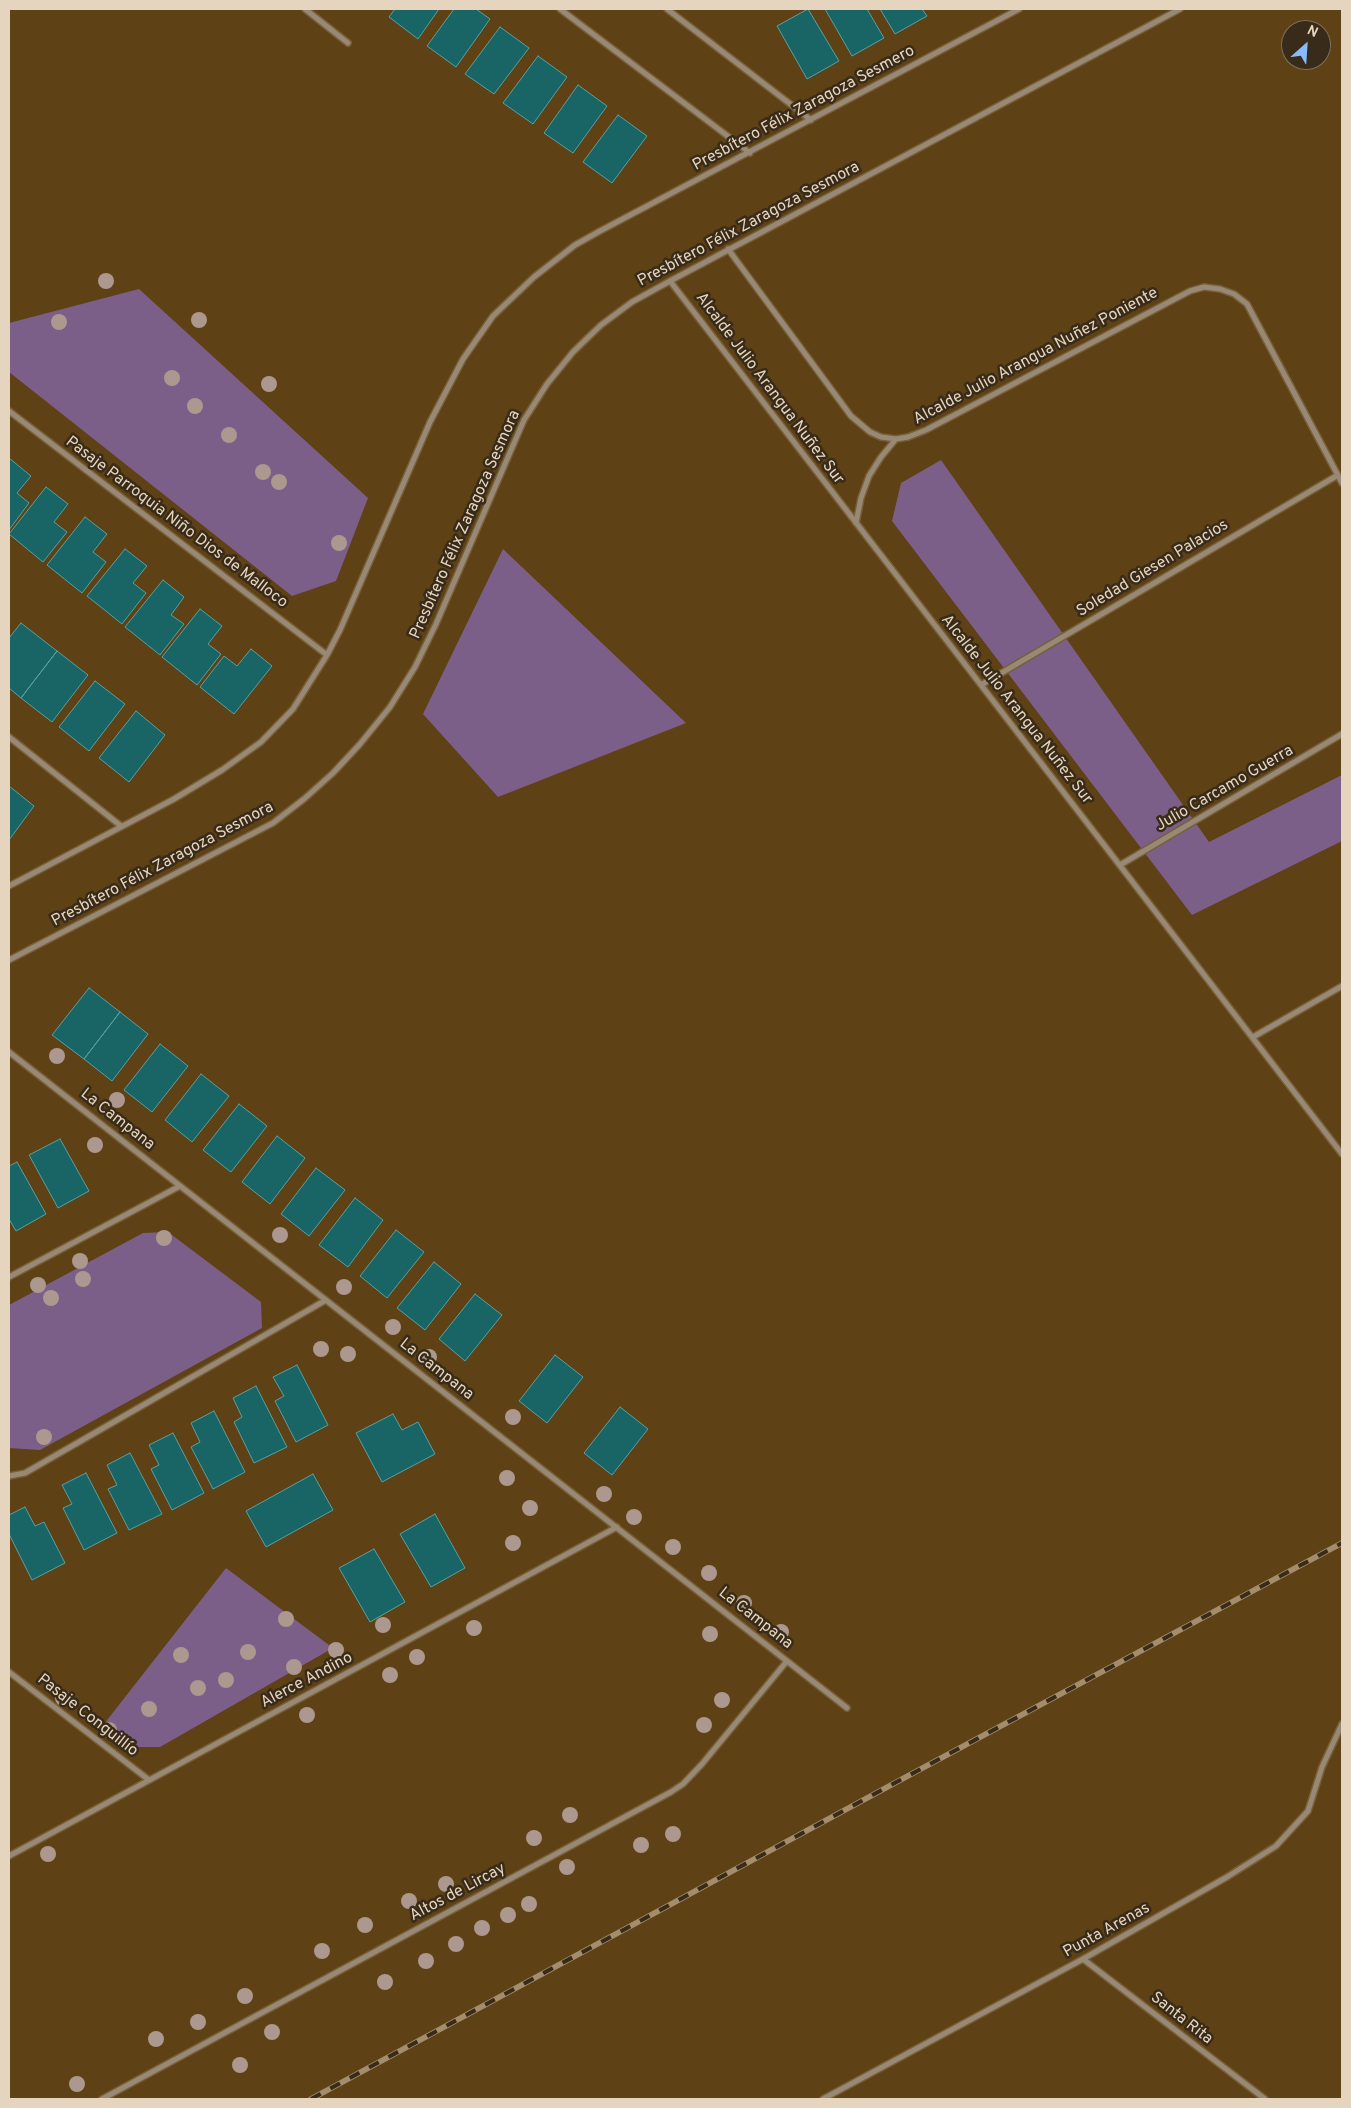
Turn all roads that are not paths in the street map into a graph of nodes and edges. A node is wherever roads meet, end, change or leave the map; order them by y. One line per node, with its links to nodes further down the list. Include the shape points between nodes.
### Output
1 (304, 9): 6 (street)
2 (560, 9): 8 (street)
3 (667, 9): 7 (street)
4 (1019, 9): 7 (street, Presbítero Félix Zaragoza Sesmero)
5 (1180, 9): 9 (street, Presbítero Félix Zaragoza Sesmora)
6 (348, 43)
7 (811, 120): 8 (street, Presbítero Félix Zaragoza Sesmero)
8 (750, 153): 16 (street, Presbítero Félix Zaragoza Sesmero, via 575,245 534,277 493,316 463,359 430,422)
9 (728, 250): 10 (street, Presbítero Félix Zaragoza Sesmora); 12 (street, via 851,416 870,432)
10 (670, 281): 15 (street, Alcalde Julio Arangua Nuñez Sur); 23 (street, Presbítero Félix Zaragoza Sesmora, via 632,302 601,325 547,384 524,420 415,667 390,707 333,773 273,823)
11 (9, 411): 16 (street, Pasaje Parroquia Niño Dios de Malloco)
12 (896, 439): 13 (street, Alcalde Julio Arangua Nuñez Poniente, via 926,430 1190,291 1204,287 1234,294 1247,304); 15 (street, via 869,476)
13 (1338, 475): 14 (street); 17 (street, Soledad Giesen Palacios)
14 (1342, 483)
15 (856, 523): 17 (street, Alcalde Julio Arangua Nuñez Sur)
16 (328, 655): 20 (street, via 293,709 261,742 198,785)
17 (981, 685): 21 (street, Alcalde Julio Arangua Nuñez Sur)
18 (1342, 734): 21 (street, Julio Carcamo Guerra)
19 (9, 737): 20 (street)
20 (121, 826): 22 (street)
21 (1120, 864): 25 (street, Alcalde Julio Arangua Nuñez Sur)
22 (9, 886)
23 (9, 960)
24 (1342, 986): 25 (street)
25 (1252, 1037): 27 (street, Alcalde Julio Arangua Nuñez Sur)
26 (9, 1052): 28 (street, La Campana)
27 (1342, 1154)
28 (180, 1186): 29 (street); 30 (street, La Campana)
29 (9, 1277)
30 (326, 1300): 31 (street, via 25,1473); 32 (street, La Campana)
31 (9, 1476)
32 (617, 1527): 33 (street, La Campana); 37 (street, Alerce Andino)
33 (787, 1661): 35 (street, La Campana); 40 (street, Altos de Lircay, via 697,1770 671,1792)
34 (9, 1672): 37 (street, Pasaje Conguillío)
35 (847, 1708)
36 (1342, 1724): 39 (street, Punta Arenas, via 1322,1767 1308,1811 1276,1846 1227,1878)
37 (149, 1780): 38 (street, Alerce Andino)
38 (9, 1856)
39 (1083, 1959): 41 (street, Punta Arenas); 42 (street, Santa Rita)
40 (102, 2099)
41 (823, 2099)
42 (1265, 2099)

